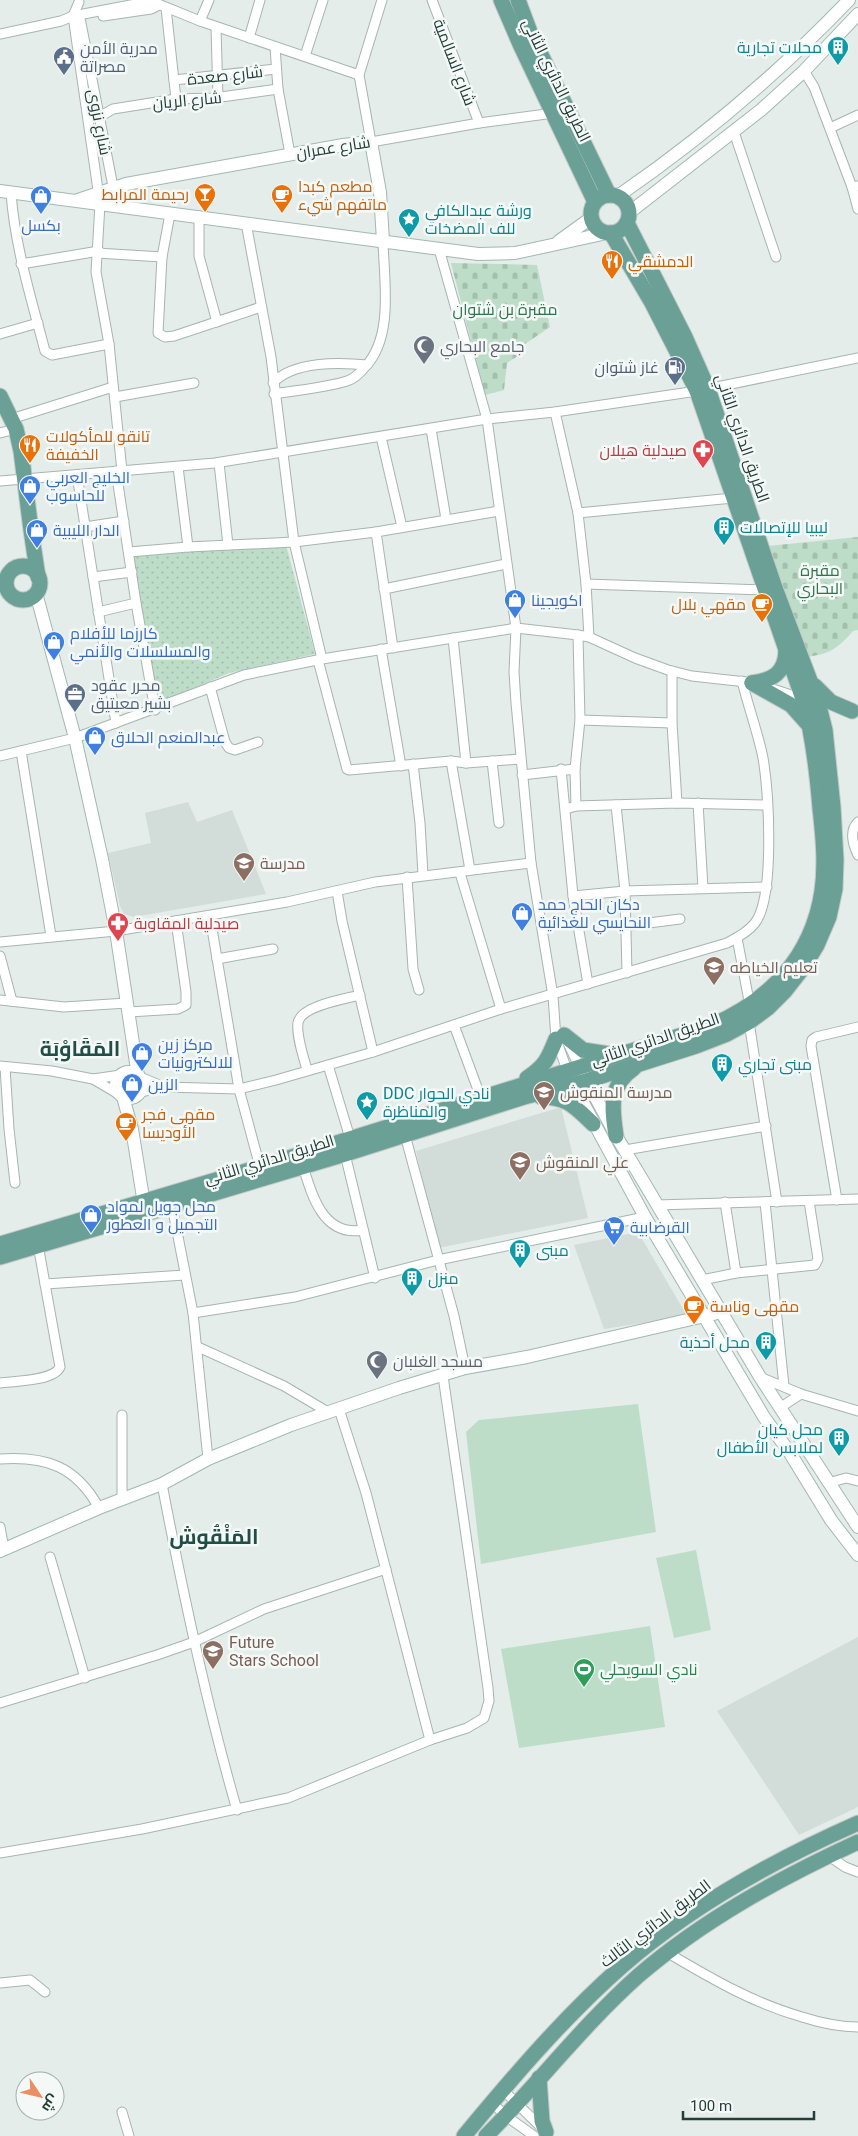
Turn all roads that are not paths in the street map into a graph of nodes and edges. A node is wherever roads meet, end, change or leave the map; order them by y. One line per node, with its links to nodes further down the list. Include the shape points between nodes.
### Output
1 (209, 0): 14 (street)
2 (260, 0): 17 (street)
3 (323, 0): 19 (street)
4 (382, 0): 23 (street)
5 (432, 0): 31 (street, شارع السالمية)
6 (501, 0): 28 (main road, الطريق الدائري الثاني)
7 (518, 0): 39 (main road, الطريق الدائري الثاني)
8 (848, 0): 39 (street, via 787,63 738,106 685,148)
9 (79, 1): 11 (street); 13 (street)
10 (156, 5): 11 (street); 13 (street); 14 (street); 24 (street)
11 (88, 13): 13 (street)
12 (858, 14): 21 (street)
13 (76, 20): 16 (street); 30 (street, شارع نزوى); 40 (street, شارع نزوى)
14 (200, 21): 15 (street)
15 (216, 27): 17 (street); 22 (street)
16 (0, 34)
17 (249, 38): 18 (street)
18 (275, 47): 19 (street); 20 (street)
19 (305, 56): 23 (street)
20 (276, 69): 22 (street, شارع صعدة); 25 (street)
21 (804, 70): 32 (street); 33 (street)
22 (217, 75): 24 (street, شارع صعدة); 26 (street)
23 (359, 75): 34 (street)
24 (174, 80): 27 (street)
25 (278, 89): 26 (street, شارع الريان); 35 (street)
26 (218, 98): 27 (street, شارع الريان)
27 (176, 99): 30 (street, شارع الريان, via 113,109)
28 (554, 113): 31 (street, شارع عمران); 39 (main road, الطريق الدائري الثاني)
29 (858, 115): 32 (street)
30 (99, 117): 37 (street, شارع نزوى)
31 (479, 123): 34 (street, شارع عمران)
32 (830, 128): 36 (street)
33 (734, 132): 46 (street); 54 (street)
34 (371, 142): 35 (street, شارع عمران); 49 (street, via 380,192)
35 (290, 154): 37 (street, شارع عمران)
36 (855, 186): 42 (street)
37 (114, 187): 40 (street, شارع عمران); 41 (street, شارع نزوى)
38 (6, 192): 40 (street, شارع عمران, via 76,201); 55 (street)
39 (607, 197): 45 (main road, via 592,209); 46 (main road, via 626,202)
40 (99, 198): 41 (street); 52 (street, شارع نزوى)
41 (117, 207): 43 (street)
42 (858, 209)
43 (170, 214): 44 (street); 53 (street)
44 (199, 216): 47 (street); 57 (street, via 199,256)
45 (592, 218): 48 (main road, via 596,226); 50 (street)
46 (629, 218): 48 (main road, via 620,231); 66 (main road, الطريق الدائري الثاني, via 684,337)
47 (246, 223): 49 (street); 56 (street)
48 (609, 233): 50 (street); 66 (main road, الطريق الدائري الثاني)
49 (383, 241): 51 (street); 62 (street, via 384,330 377,351)
50 (555, 244): 51 (street, via 503,254)
51 (438, 249): 71 (street)
52 (98, 252): 53 (street); 55 (street); 60 (street, شارع نزوى, via 96,272)
53 (162, 257): 57 (street, via 158,333 165,337 174,336)
54 (776, 258)
55 (21, 264): 58 (street)
56 (261, 307): 57 (street); 64 (street)
57 (217, 322)
58 (38, 323): 59 (street); 60 (street, via 45,351 52,355)
59 (0, 334)
60 (109, 344): 65 (street, شارع نزوى)
61 (858, 358): 66 (street)
62 (367, 365): 64 (street, via 348,362 292,370); 67 (street, via 348,380)
63 (194, 383): 69 (street)
64 (273, 383): 67 (street)
65 (113, 387): 69 (street, شارع نزوى); 72 (street)
66 (703, 390): 70 (street); 83 (main road, الطريق الدائري الثاني); 118 (main road, الطريق الدائري الثاني)
67 (274, 394): 76 (street)
68 (0, 396): 72 (main road)
69 (115, 397): 79 (street, شارع نزوى)
70 (555, 412): 71 (street); 85 (street)
71 (487, 419): 73 (street); 84 (street)
72 (13, 424): 74 (street); 81 (main road)
73 (431, 429): 75 (street); 86 (street)
74 (0, 433)
75 (381, 437): 76 (street); 89 (street)
76 (281, 454): 77 (street); 92 (street)
77 (219, 463): 78 (street); 93 (street)
78 (178, 467): 79 (street); 94 (street)
79 (119, 471): 80 (street); 87 (street, شارع نزوى)
80 (77, 475): 81 (street); 88 (street)
81 (25, 479): 82 (street); 90 (main road)
82 (0, 481)
83 (733, 498): 85 (street); 103 (main road, الطريق الدائري الثاني)
84 (499, 511): 86 (street); 96 (street)
85 (578, 513): 101 (street)
86 (446, 519): 89 (street)
87 (124, 521): 88 (street); 95 (street, شارع نزوى)
88 (85, 527): 99 (street)
89 (402, 527): 91 (street)
90 (31, 530): 98 (main road); 100 (main road)
91 (376, 532): 92 (street); 102 (street)
92 (294, 542): 93 (street); 116 (street)
93 (228, 545): 94 (street)
94 (188, 547): 95 (street)
95 (129, 552): 97 (street, شارع نزوى)
96 (506, 564): 102 (street); 109 (street)
97 (132, 572): 99 (street); 107 (street, شارع نزوى)
98 (8, 575): 100 (main road, via 27,567); 106 (main road, via 6,588)
99 (93, 576): 108 (street)
100 (38, 577): 104 (main road)
101 (586, 584): 103 (street); 111 (street)
102 (384, 589): 113 (street)
103 (764, 590): 115 (main road, الطريق الدائري الثاني)
104 (36, 593): 106 (main road, via 28,599); 128 (street)
105 (0, 595): 106 (main road)
106 (18, 599)
107 (136, 603): 108 (street); 122 (street, شارع نزوى)
108 (98, 612): 126 (street)
109 (516, 628): 110 (street); 112 (street); 132 (street, via 514,672)
110 (578, 634): 111 (street); 124 (street)
111 (588, 637): 117 (street)
112 (453, 638): 113 (street); 135 (street)
113 (392, 648): 114 (street)
114 (381, 649): 116 (street); 137 (street)
115 (786, 651): 119 (main road, via 783,668 778,675 770,680); 121 (main road, الطريق الدائري الثاني)
116 (320, 659): 120 (street, via 244,675); 137 (street, via 347,769)
117 (672, 671): 119 (street); 125 (street)
118 (806, 673): 121 (main road, الطريق الدائري الثاني); 123 (main road, via 824,697)
119 (747, 682): 121 (street); 127 (main road, via 791,705); 143 (street, via 763,758)
120 (210, 687): 122 (street); 129 (street, via 228,748 235,750)
121 (810, 701): 123 (street); 127 (main road, الطريق الدائري الثاني)
122 (155, 710): 126 (street)
123 (855, 711): 127 (main road, via 833,713)
124 (580, 720): 125 (street); 139 (street)
125 (672, 723): 141 (street)
126 (116, 724): 128 (street)
127 (818, 730): 178 (main road, الطريق الدائري الثاني, via 817,774 824,859 817,917 793,963 775,986); 181 (main road, الطريق الدائري الثاني, via 833,807 836,860 829,917 803,968 780,997)
128 (75, 738): 130 (street); 164 (street)
129 (258, 742)
130 (21, 751): 131 (street); 165 (street)
131 (0, 756)
132 (520, 760): 134 (street); 140 (street)
133 (451, 761): 135 (street); 136 (street); 151 (street)
134 (492, 761): 135 (street); 148 (street)
135 (466, 762)
136 (413, 764): 137 (street); 153 (street)
137 (401, 766)
138 (561, 769): 139 (street); 140 (street); 146 (street)
139 (575, 769): 144 (street)
140 (522, 775): 150 (street)
141 (677, 803): 142 (street); 145 (street)
142 (698, 803): 143 (street); 156 (street)
143 (766, 805): 155 (street)
144 (576, 806): 145 (street); 146 (street)
145 (616, 806): 158 (street)
146 (566, 808): 159 (street)
147 (858, 822): 149 (street, via 852,833)
148 (499, 823)
149 (858, 855)
150 (531, 863): 151 (street); 175 (street)
151 (470, 870): 152 (street)
152 (460, 873): 153 (street); 180 (street)
153 (424, 875): 154 (street)
154 (408, 877): 157 (street); 173 (street, via 413,969)
155 (768, 887): 156 (street); 166 (street, via 759,917)
156 (703, 888): 158 (street)
157 (337, 891): 160 (street); 174 (street)
158 (624, 891): 159 (street); 163 (street)
159 (573, 896): 172 (street)
160 (210, 917): 162 (street); 170 (street)
161 (680, 920): 163 (street)
162 (176, 921): 164 (street); 179 (street, via 186,1005 178,1009)
163 (625, 926): 171 (street)
164 (116, 931): 165 (street); 179 (street)
165 (51, 936): 167 (street)
166 (737, 938): 171 (street); 178 (street)
167 (0, 942)
168 (273, 949): 170 (street)
169 (0, 956): 177 (street)
170 (217, 959): 198 (street)
171 (627, 972): 172 (street)
172 (588, 984): 175 (street)
173 (419, 990)
174 (360, 995): 186 (street); 192 (street, via 312,1008 300,1017 298,1032)
175 (553, 996): 180 (street); 184 (street)
176 (0, 1000): 177 (street)
177 (12, 1001): 179 (street, via 64,1007)
178 (750, 1006): 187 (main road, الطريق الدائري الثاني, via 708,1028)
179 (128, 1008): 185 (street)
180 (501, 1009): 182 (street)
181 (749, 1022): 188 (main road, الطريق الدائري الثاني, via 696,1046); 204 (street)
182 (454, 1025): 186 (street); 202 (street)
183 (858, 1027): 215 (street, via 816,1037 811,1046)
184 (560, 1037): 187 (main road, via 584,1050); 191 (street); 191 (street); 199 (main road, via 540,1069)
185 (133, 1047): 193 (street); 194 (street)
186 (373, 1052): 189 (street)
187 (618, 1054): 191 (main road, الطريق الدائري الثاني)
188 (640, 1063): 196 (main road, الطريق الدائري الثاني); 207 (main road, via 624,1074 617,1084 612,1109)
189 (328, 1065): 192 (street); 208 (street)
190 (2, 1067): 195 (street, via 52,1071); 213 (street)
191 (573, 1068): 196 (street); 199 (main road, الطريق الدائري الثاني)
192 (307, 1070): 198 (street)
193 (122, 1074): 194 (street, via 134,1073); 195 (street); 201 (street, via 116,1085)
194 (139, 1077): 197 (street); 200 (street, via 142,1087)
195 (93, 1079): 201 (street)
196 (579, 1083): 199 (main road, الطريق الدائري الثاني); 203 (street); 207 (street)
197 (164, 1087): 198 (street); 200 (street)
198 (239, 1088): 212 (street)
199 (518, 1092): 202 (main road, الطريق الدائري الثاني); 203 (main road, via 560,1098 571,1103); 206 (main road, الطريق الدائري الثاني)
200 (139, 1094): 201 (street, via 130,1098); 205 (street)
201 (121, 1096): 205 (street)
202 (481, 1098): 208 (main road, الطريق الدائري الثاني)
203 (593, 1124): 223 (street)
204 (766, 1126): 209 (street); 219 (street)
205 (132, 1129): 222 (street)
206 (405, 1136): 210 (main road, الطريق الدائري الثاني); 228 (street)
207 (616, 1136): 209 (street)
208 (350, 1138): 212 (main road, الطريق الدائري الثاني)
209 (625, 1150): 220 (street)
210 (345, 1154): 211 (main road, الطريق الدائري الثاني); 224 (street)
211 (303, 1166): 221 (main road, الطريق الدائري الثاني); 224 (street, via 316,1205 328,1219 344,1232)
212 (260, 1167): 222 (main road, الطريق الدائري الثاني)
213 (15, 1183)
214 (858, 1199): 215 (street)
215 (837, 1200): 216 (street)
216 (809, 1201): 219 (street); 229 (street, via 817,1262)
217 (725, 1202): 218 (street); 220 (street); 230 (street)
218 (765, 1202): 219 (street); 229 (street)
219 (778, 1202)
220 (657, 1205): 233 (street)
221 (172, 1206): 222 (main road, الطريق الدائري الثاني); 231 (street)
222 (145, 1207): 225 (main road, الطريق الدائري الثاني); 226 (main road, الطريق الدائري الثاني)
223 (645, 1218): 228 (street); 237 (street)
224 (363, 1230): 232 (street)
225 (0, 1244)
226 (38, 1245): 227 (main road, الطريق الدائري الثاني); 234 (street)
227 (0, 1257)
228 (438, 1260): 232 (street); 239 (street)
229 (771, 1269): 230 (street); 243 (street)
230 (736, 1273): 233 (street)
231 (185, 1275): 234 (street); 236 (street)
232 (375, 1278): 236 (street, via 295,1297)
233 (702, 1280): 235 (street)
234 (45, 1284): 242 (street, via 59,1369 50,1376)
235 (722, 1312): 237 (street); 241 (street)
236 (193, 1313): 238 (street)
237 (705, 1317): 239 (street); 259 (street, via 764,1417 831,1520)
238 (198, 1347): 246 (street); 250 (street)
239 (465, 1368): 240 (street)
240 (443, 1376): 246 (street); 265 (street, via 489,1702 484,1718 476,1724)
241 (760, 1377): 243 (street); 245 (street)
242 (0, 1384)
243 (784, 1386): 244 (street)
244 (800, 1394): 245 (street); 247 (street)
245 (781, 1407): 252 (street)
246 (333, 1411): 250 (street); 261 (street, via 366,1493)
247 (858, 1411)
248 (122, 1415): 254 (street)
249 (0, 1459): 255 (street, via 36,1459 58,1467 85,1484)
250 (208, 1459): 253 (street)
251 (858, 1481): 252 (street, via 846,1478)
252 (828, 1483): 257 (street)
253 (162, 1484): 254 (street); 262 (street)
254 (122, 1499): 255 (street)
255 (99, 1508): 258 (street)
256 (0, 1527): 258 (street)
257 (858, 1527)
258 (2, 1550)
259 (858, 1555)
260 (50, 1557): 263 (street)
261 (386, 1569): 262 (street, via 264,1609); 265 (street)
262 (194, 1642): 263 (street); 266 (street)
263 (85, 1678): 264 (street)
264 (0, 1704)
265 (430, 1740): 266 (street, via 288,1798)
266 (237, 1810): 269 (street, via 142,1830)
267 (858, 1823): 277 (main road, الطريق الدائري الثالث, via 713,1898 652,1942 597,1990)
268 (858, 1842): 270 (main road, الطريق الدائري الثالث)
269 (0, 1853)
270 (829, 1856): 271 (street, via 845,1868); 272 (main road, الطريق الدائري الثالث, via 768,1887 698,1930)
271 (858, 1872)
272 (668, 1953): 275 (street, via 754,2001 830,2025); 276 (main road, الطريق الدائري الثالث, via 617,1996)
273 (0, 1983): 274 (street, via 30,1980)
274 (46, 1992)
275 (858, 2027)
276 (539, 2078): 279 (main road, الطريق الدائري الثالث); 282 (main road)
277 (503, 2090): 278 (main road, الطريق الدائري الثالث); 279 (street)
278 (492, 2103): 281 (street); 284 (main road, الطريق الدائري الثالث)
279 (516, 2104): 281 (main road, الطريق الدائري الثالث); 282 (street)
280 (122, 2112): 283 (street)
281 (506, 2116): 282 (street); 285 (main road, الطريق الدائري الثالث)
282 (543, 2135)
283 (129, 2136)
284 (464, 2136)
285 (486, 2136)

